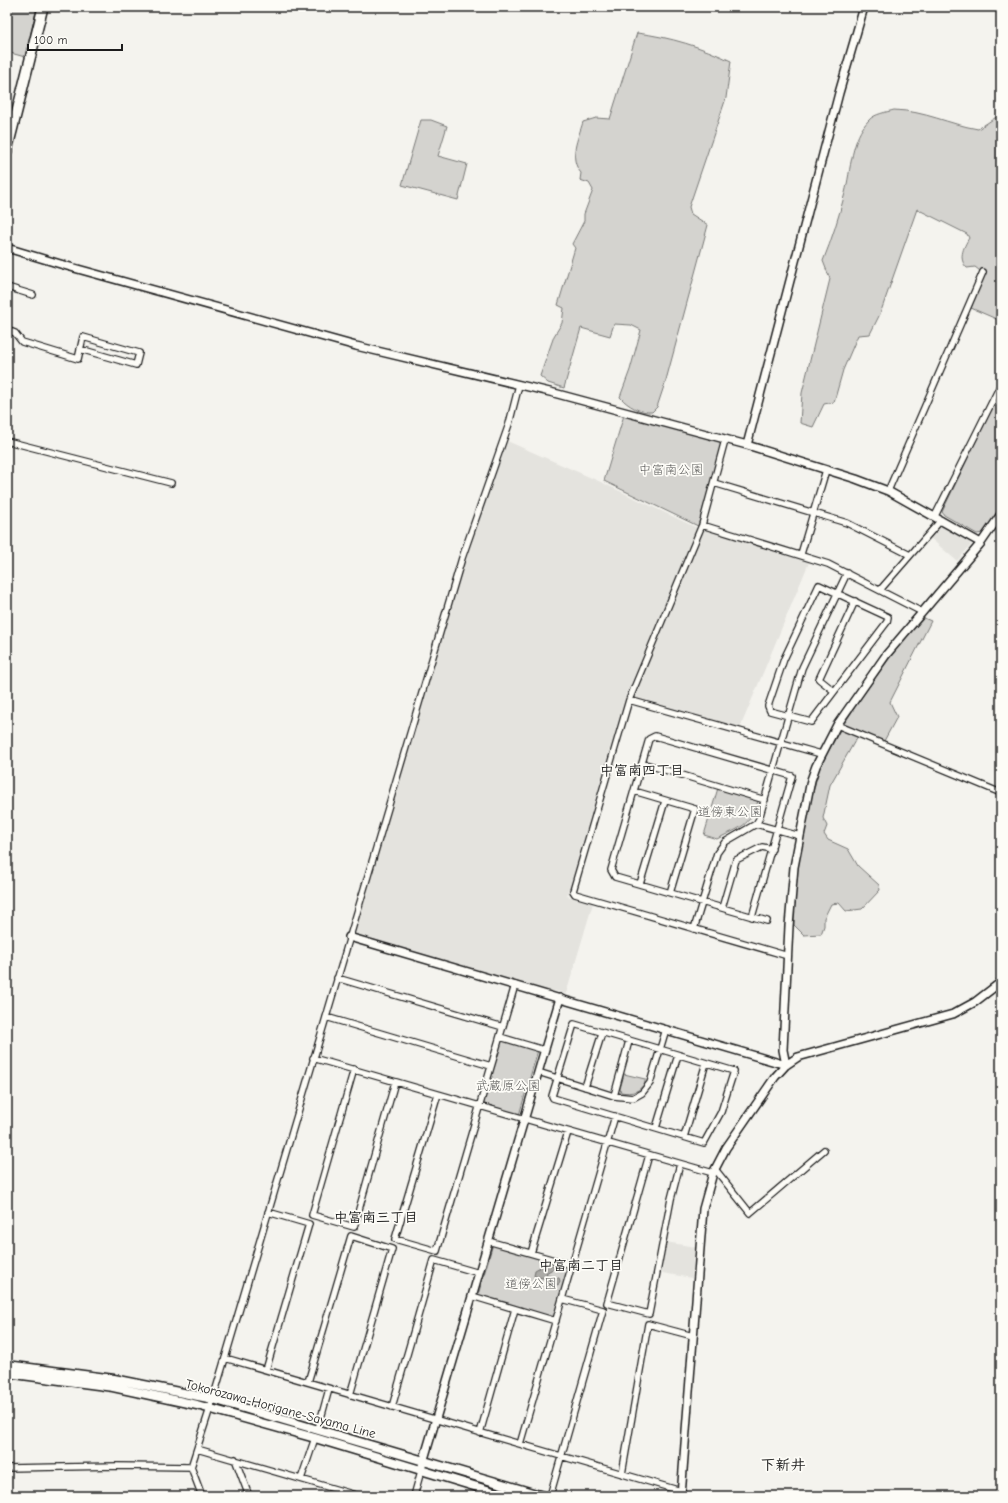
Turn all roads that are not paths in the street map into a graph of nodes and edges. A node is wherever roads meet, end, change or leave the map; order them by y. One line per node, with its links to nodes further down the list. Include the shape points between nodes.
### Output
1 (43, 7): 3 (main road)
2 (864, 7): 14 (street)
3 (7, 151)
4 (7, 248): 11 (street, via 348,344)
5 (983, 272): 18 (street)
6 (7, 287): 7 (street)
7 (33, 295)
8 (7, 330): 9 (street, via 15,333 22,342 78,359)
9 (80, 349): 9 (street, via 136,365 139,353 83,337)
10 (1001, 384): 21 (street)
11 (519, 385): 13 (street); 54 (street, via 509,424 462,558)
12 (7, 440): 16 (street)
13 (725, 440): 14 (street); 17 (street)
14 (747, 445): 15 (street)
15 (826, 470): 18 (street); 19 (street)
16 (171, 483)
17 (714, 483): 19 (street); 22 (street)
18 (888, 491): 21 (street)
19 (814, 513): 24 (street); 25 (street, via 847,523)
20 (1001, 514): 23 (street)
21 (938, 518): 23 (street); 25 (street)
22 (702, 525): 24 (street); 32 (street)
23 (981, 543): 30 (street)
24 (801, 554): 26 (street)
25 (910, 555): 27 (street)
26 (847, 573): 27 (street); 28 (street)
27 (880, 590): 30 (street)
28 (838, 592): 29 (street); 33 (street, via 802,668); 33 (street, via 819,585 784,659 768,706 770,711)
29 (855, 601): 31 (street, via 819,680); 31 (street, via 888,617 887,622)
30 (922, 612): 34 (street, via 897,641)
31 (834, 691): 33 (street, via 811,722)
32 (629, 700): 35 (street); 53 (street, via 573,892)
33 (788, 716): 35 (street)
34 (837, 724): 36 (street); 40 (street)
35 (781, 743): 36 (street); 38 (street)
36 (821, 754): 45 (street, via 811,780)
37 (642, 763): 38 (street, via 649,739 655,736); 39 (street); 42 (street)
38 (773, 770): 42 (street); 44 (street, via 792,776)
39 (634, 791): 41 (street); 47 (street, via 611,870 615,877)
40 (1001, 793)
41 (665, 800): 47 (street); 48 (street, via 695,809)
42 (765, 800): 43 (street)
43 (756, 824): 44 (street); 49 (street, via 719,848)
44 (777, 830): 45 (street); 46 (street)
45 (800, 836): 55 (street, via 791,896)
46 (772, 849): 50 (street, via 762,847 736,860); 51 (street)
47 (640, 884): 48 (street)
48 (670, 893): 49 (street)
49 (702, 902): 50 (street); 53 (street)
50 (722, 908): 51 (street)
51 (752, 916): 52 (street)
52 (767, 921)
53 (694, 929): 55 (street)
54 (349, 937): 56 (street); 58 (street)
55 (788, 956): 71 (street, via 783,1050)
56 (337, 978): 60 (street); 61 (street)
57 (1001, 982): 71 (street, via 975,1002 953,1014 798,1057)
58 (515, 985): 59 (street); 61 (street)
59 (560, 998): 62 (street); 66 (street)
60 (326, 1017): 69 (street); 72 (street)
61 (503, 1026): 64 (street)
62 (666, 1029): 67 (street); 71 (street)
63 (602, 1033): 65 (street); 75 (street, via 574,1024); 77 (street)
64 (500, 1037): 66 (street); 72 (street)
65 (629, 1041): 67 (street); 79 (street)
66 (544, 1050): 74 (street)
67 (660, 1050): 68 (street); 79 (street, via 646,1090 633,1098)
68 (678, 1055): 70 (street); 83 (street)
69 (313, 1058): 73 (street); 91 (street)
70 (706, 1063): 85 (street); 85 (street, via 734,1071 721,1112 704,1143)
71 (786, 1065): 90 (street, via 774,1077 726,1148)
72 (491, 1066): 80 (street)
73 (354, 1069): 76 (street); 76 (street, via 312,1215 354,1227)
74 (538, 1072): 75 (street); 82 (street)
75 (558, 1078): 77 (street); 81 (street, via 553,1098)
76 (396, 1082): 78 (street)
77 (585, 1087): 79 (street)
78 (438, 1094): 80 (street); 80 (street, via 395,1239 437,1251)
79 (614, 1096)
80 (479, 1106): 82 (street)
81 (615, 1116): 83 (street); 86 (street)
82 (523, 1120): 84 (street); 92 (street)
83 (656, 1128): 85 (street)
84 (568, 1132): 86 (street); 93 (street)
85 (684, 1137)
86 (608, 1144): 88 (street); 94 (street)
87 (824, 1150): 90 (street, via 750,1213)
88 (649, 1155): 89 (street); 89 (street, via 607,1303 649,1314)
89 (680, 1164): 90 (street)
90 (714, 1171): 100 (street, via 703,1208)
91 (268, 1212): 101 (street); 103 (street, via 309,1224)
92 (488, 1240): 93 (street); 95 (street)
93 (531, 1253): 94 (street)
94 (572, 1264): 97 (street)
95 (479, 1273): 96 (street); 109 (street, via 434,1260)
96 (472, 1296): 98 (street); 111 (street)
97 (562, 1299): 99 (street); 117 (street, via 603,1310)
98 (515, 1309): 99 (street); 113 (street)
99 (556, 1321): 115 (street)
100 (693, 1336): 123 (street, via 648,1324); 125 (street)
101 (225, 1358): 103 (street); 108 (street)
102 (7, 1365): 108 (main road, Tokorozawa-Horigane-Sayama Line, via 114,1379)
103 (266, 1370): 105 (street)
104 (7, 1373): 110 (main road, Tokorozawa-Horigane-Sayama Line, via 113,1387)
105 (308, 1382): 106 (street); 107 (street, via 351,1236 392,1248)
106 (330, 1389): 107 (street); 112 (street)
107 (350, 1395): 109 (street)
108 (213, 1400): 110 (street); 112 (main road, Tokorozawa-Horigane-Sayama Line)
109 (392, 1407): 111 (street)
110 (210, 1409): 114 (main road, Tokorozawa-Horigane-Sayama Line); 116 (street)
111 (436, 1420): 113 (street); 119 (street)
112 (318, 1429): 119 (main road, Tokorozawa-Horigane-Sayama Line)
113 (480, 1433): 115 (street)
114 (315, 1438): 122 (main road, Tokorozawa-Horigane-Sayama Line); 124 (street)
115 (520, 1444): 117 (street)
116 (197, 1449): 118 (street); 121 (street)
117 (562, 1456): 123 (street); 132 (street)
118 (235, 1459): 124 (street); 127 (street)
119 (424, 1462): 122 (street); 131 (main road, Tokorozawa-Horigane-Sayama Line)
120 (7, 1468): 121 (street)
121 (191, 1468): 126 (street)
122 (421, 1471): 129 (street); 130 (main road, Tokorozawa-Horigane-Sayama Line)
123 (622, 1474): 125 (street)
124 (301, 1479): 128 (street)
125 (681, 1494)
126 (202, 1496)
127 (249, 1496)
128 (359, 1496)
129 (414, 1496)
130 (507, 1496)
131 (543, 1496)
132 (550, 1496)

